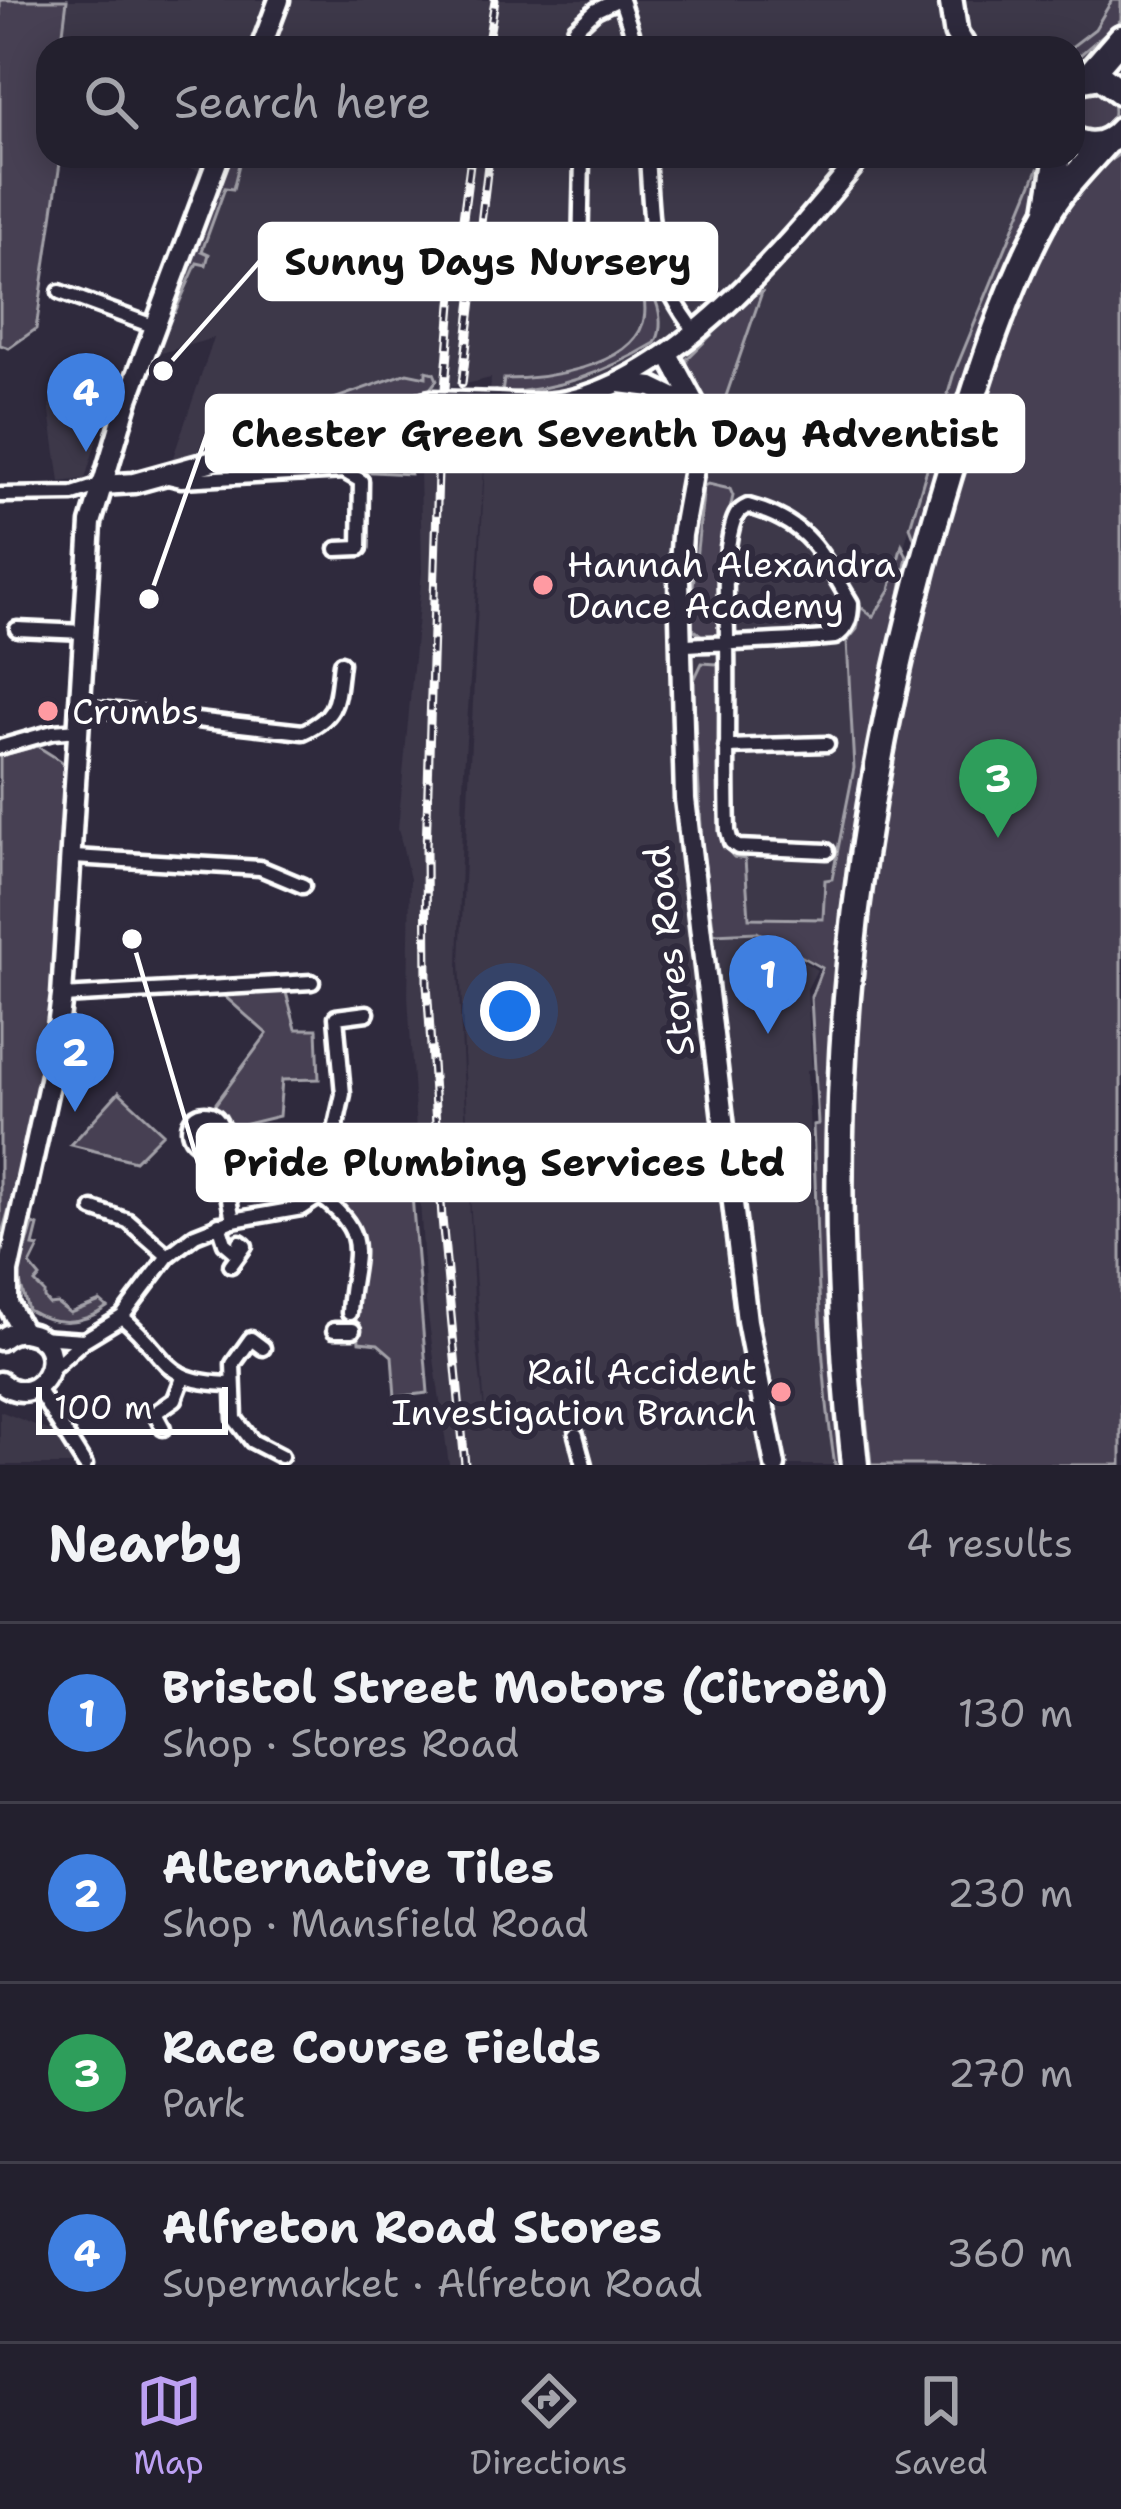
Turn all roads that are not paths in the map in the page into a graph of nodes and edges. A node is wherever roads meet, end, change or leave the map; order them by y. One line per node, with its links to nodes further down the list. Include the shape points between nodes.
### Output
1 (279, 0): 4 (street)
2 (619, 0): 5 (street, via 596,10); 6 (street)
3 (951, 0): 7 (main road)
4 (266, 36)
5 (574, 36)
6 (632, 36)
7 (958, 36)
8 (1121, 38): 9 (highway)
9 (1085, 72)
10 (1085, 79): 11 (highway, via 1110,81)
11 (1121, 92)
12 (1115, 137): 13 (highway); 19 (highway)
13 (1085, 144)
14 (214, 168): 22 (street)
15 (582, 168): 20 (street, via 580,257)
16 (648, 168): 20 (street)
17 (851, 168): 23 (street)
18 (1056, 168): 19 (highway)
19 (1049, 212): 75 (highway, via 992,346 922,566 878,754 848,956 839,1083 838,1241)
20 (656, 259): 23 (street)
21 (60, 292): 22 (street)
22 (153, 326): 29 (street)
23 (695, 332): 24 (street)
24 (663, 357): 25 (street); 26 (street); 27 (street)
25 (618, 383): 26 (street); 28 (street, bridge, via 559,402 430,401)
26 (683, 401): 27 (street)
27 (702, 427): 35 (street, Stores Road, via 682,535)
28 (160, 475): 29 (street); 31 (street, via 344,471 361,481 360,548)
29 (101, 485): 30 (street, via 73,494); 33 (street, via 87,553)
30 (0, 494)
31 (337, 549)
32 (17, 629): 33 (street)
33 (84, 632): 37 (street)
34 (727, 643): 34 (street, via 835,637 847,625 851,603 790,519 748,506 733,523); 35 (street); 41 (street)
35 (679, 645): 74 (street, Stores Road, via 692,870 747,1321)
36 (341, 663): 37 (street, via 335,707 303,732)
37 (81, 707): 38 (street)
38 (79, 730): 40 (street); 43 (street)
39 (827, 744): 41 (street)
40 (0, 747)
41 (726, 747): 42 (street, via 730,842)
42 (827, 851)
43 (74, 857): 44 (street, via 260,868); 46 (street)
44 (303, 886)
45 (312, 982): 46 (street)
46 (62, 996): 52 (street)
47 (367, 1013): 49 (street, via 336,1017 343,1094 332,1180)
48 (212, 1143): 51 (street, via 227,1182)
49 (321, 1197): 51 (street); 56 (street, via 358,1244)
50 (93, 1209): 54 (street, via 128,1221)
51 (226, 1222): 53 (street, via 225,1243); 54 (street)
52 (11, 1249): 55 (street); 60 (street, via 8,1304)
53 (236, 1254)
54 (167, 1256): 57 (street)
55 (0, 1272)
56 (349, 1313)
57 (122, 1317): 62 (street); 66 (street)
58 (334, 1330): 59 (street)
59 (353, 1330)
60 (31, 1334): 61 (street); 62 (street); 64 (street, via 49,1351)
61 (0, 1340)
62 (84, 1340): 64 (street)
63 (263, 1348): 65 (street, via 250,1340)
64 (50, 1371): 68 (street)
65 (232, 1377): 66 (street); 71 (street, via 244,1434)
66 (184, 1378): 69 (street, via 175,1399 154,1413)
67 (0, 1382): 68 (street)
68 (36, 1388): 72 (street)
69 (163, 1428)
70 (576, 1435): 73 (street)
71 (280, 1456)
72 (85, 1465)
73 (584, 1465)
74 (775, 1465)
75 (855, 1465)

